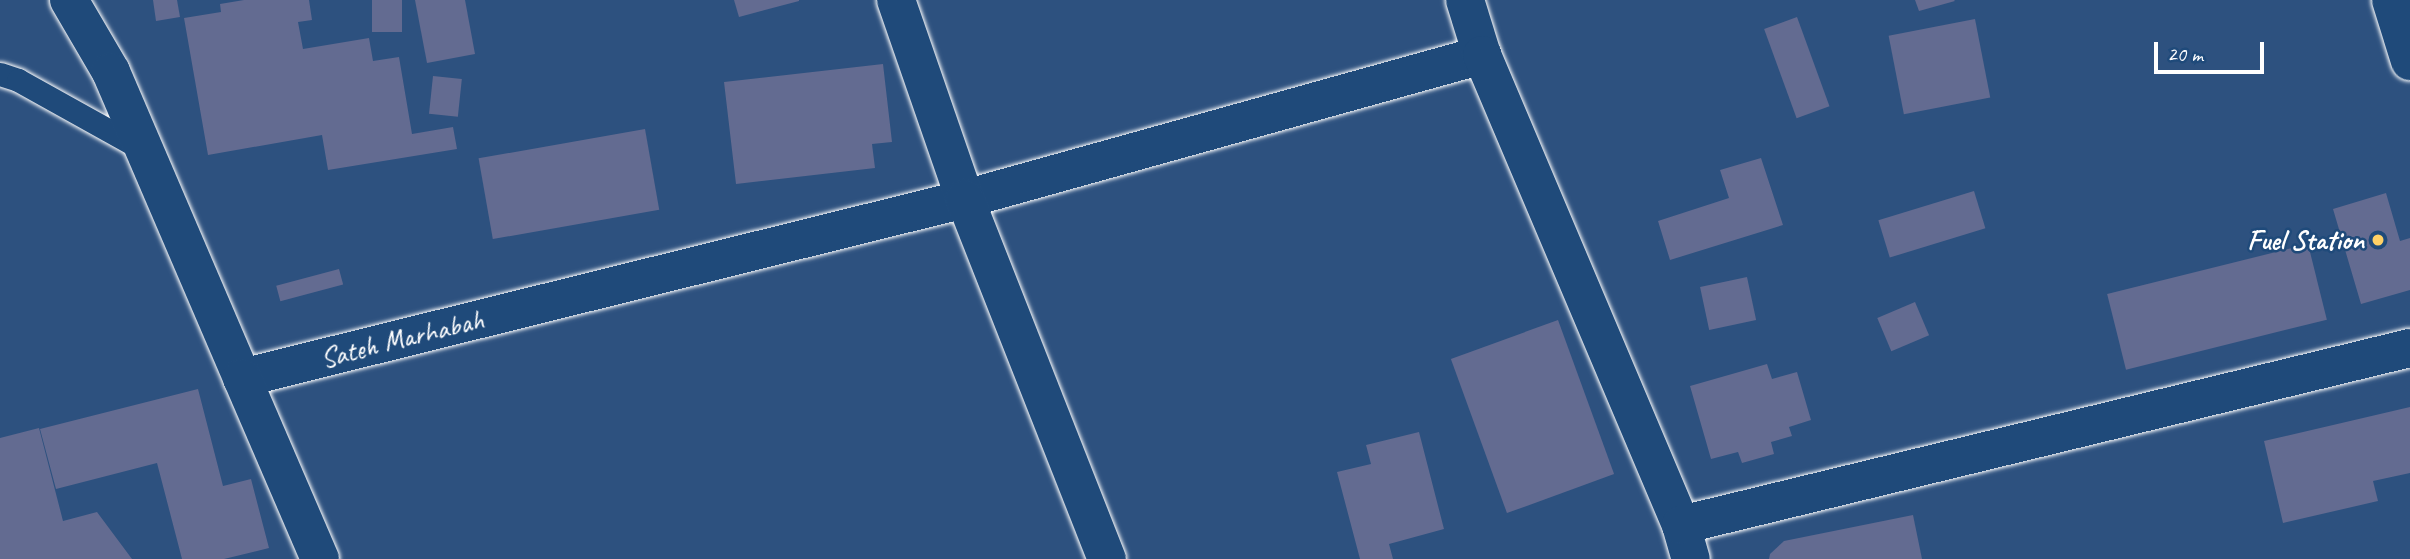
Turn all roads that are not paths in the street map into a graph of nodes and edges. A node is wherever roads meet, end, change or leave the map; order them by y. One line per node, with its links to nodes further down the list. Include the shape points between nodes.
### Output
1 (69, 0): 8 (street, via 111,72)
2 (896, 0): 9 (street)
3 (1465, 0): 5 (street)
4 (2391, 0): 6 (street)
5 (1482, 55): 9 (street, Sateh Marhabah); 12 (street)
6 (2410, 61)
7 (0, 74): 8 (lane)
8 (144, 150): 11 (street)
9 (965, 199): 11 (street, Sateh Marhabah); 14 (street)
10 (2410, 348): 12 (street)
11 (242, 378): 13 (street)
12 (1686, 542)
13 (320, 559)
14 (1107, 559)

